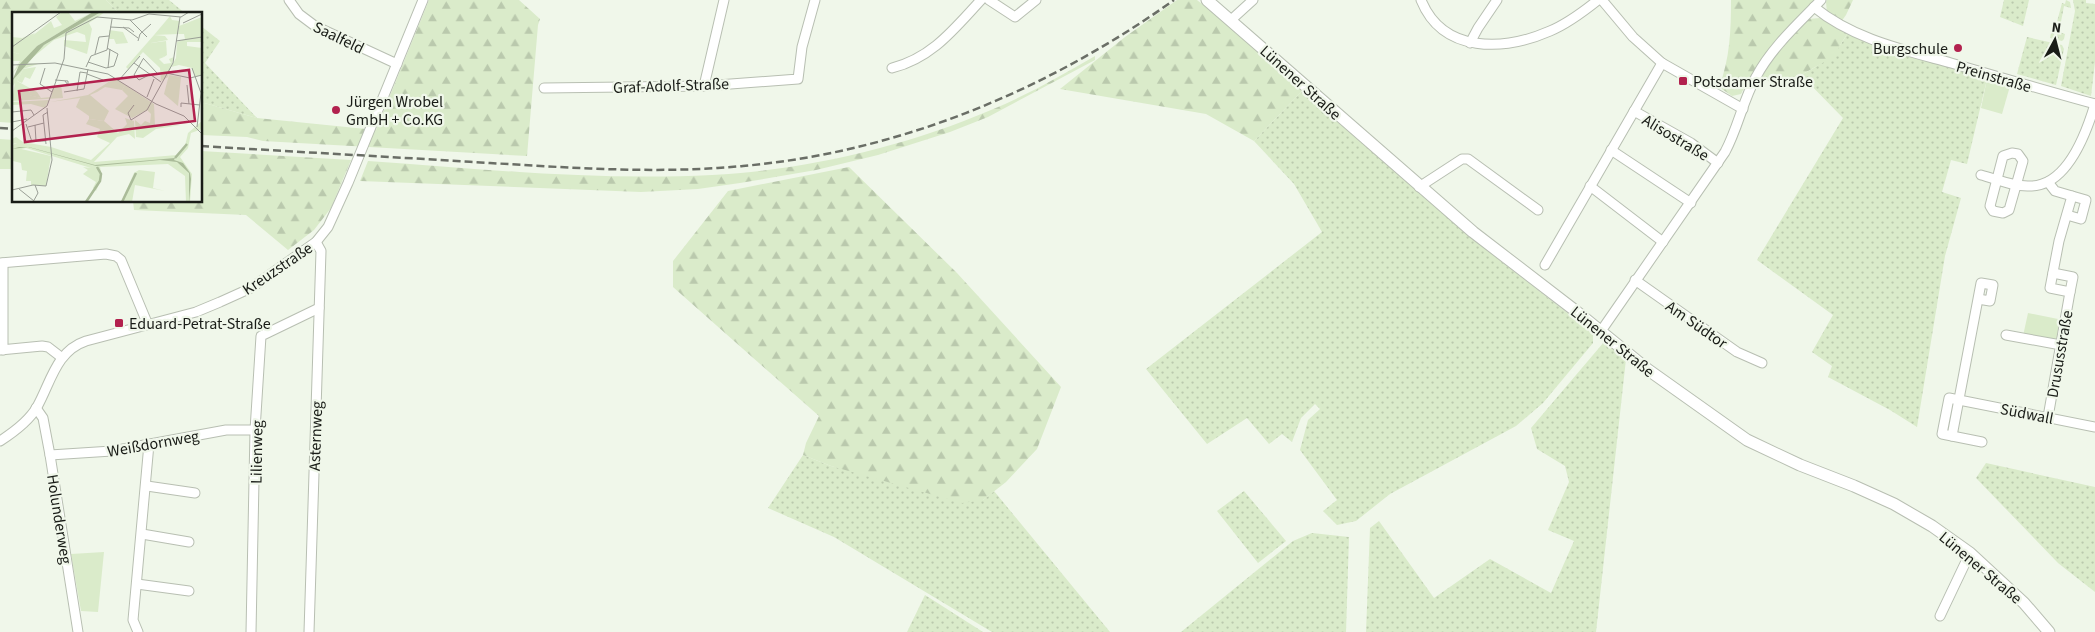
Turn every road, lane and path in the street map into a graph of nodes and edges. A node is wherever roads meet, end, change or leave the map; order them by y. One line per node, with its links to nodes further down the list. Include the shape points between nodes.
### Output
1 (289, 0): 18 (street, Saalfeld, via 299,14 315,26)
2 (423, 0): 18 (street, Kreuzstraße)
3 (724, 0): 20 (street)
4 (814, 0): 20 (street, Graf-Adolf-Straße, via 798,79)
5 (981, 0): 19 (street, via 926,54)
6 (990, 0): 7 (street, via 1015,17)
7 (1036, 0)
8 (1207, 0): 15 (main road, Lünener Straße)
9 (1254, 0): 15 (street)
10 (1421, 0): 16 (street, via 1435,23)
11 (1497, 0): 16 (street)
12 (1600, 0): 16 (street, via 1569,21 1532,38 1499,45); 17 (street, via 1633,37)
13 (1821, 0): 14 (street, Alisostraße)
14 (1814, 7): 22 (street, Preinstraße, via 1845,29 1860,35); 23 (street, Alisostraße, via 1764,63)
15 (1231, 20): 32 (main road, Lünener Straße)
16 (1470, 43)
17 (1662, 62): 23 (street); 24 (street, Alisostraße)
18 (397, 64): 37 (street, Kreuzstraße, via 328,227)
19 (892, 68)
20 (704, 86): 21 (street, Graf-Adolf-Straße)
21 (544, 88)
22 (2095, 104): 29 (street, via 2078,150)
23 (1743, 109): 26 (street, Alisostraße, via 1731,141)
24 (1634, 111): 25 (street, Alisostraße); 26 (street, Alisostraße, via 1691,143)
25 (1612, 150): 31 (street, Alisostraße); 34 (street)
26 (1718, 163): 34 (street, Alisostraße)
27 (1981, 175): 28 (street)
28 (1997, 180): 30 (street); 30 (street, via 2003,156 2018,154 2023,161); 30 (street, via 1990,206 1993,211 2003,214 2009,210)
29 (2048, 182): 30 (street, via 2037,186); 33 (street, via 2056,190)
30 (2016, 184)
31 (1590, 186): 38 (street); 40 (street, Alisostraße)
32 (1420, 187): 35 (street, via 1462,159 1468,159); 47 (main road, Lünener Straße)
33 (2072, 196): 36 (street); 36 (street, via 2086,200 2080,219)
34 (1691, 203): 38 (street, Alisostraße)
35 (1538, 210)
36 (2067, 215): 41 (street)
37 (316, 242): 45 (street, Asternweg, via 321,251); 46 (street, Kreuzstraße, via 239,294 196,312)
38 (1663, 242): 42 (street, Alisostraße)
39 (1, 263): 46 (street, via 106,254 116,256 121,260); 50 (street)
40 (1545, 265)
41 (2053, 273): 43 (street, Drususstraße, via 2050,288); 43 (street, Drususstraße, via 2073,277)
42 (1635, 280): 47 (street, Alisostraße); 52 (street, Am Südtor, via 1737,352)
43 (2070, 292): 49 (street, Drususstraße)
44 (1978, 299): 53 (street)
45 (319, 308): 57 (street, Lilienweg, via 261,336); 73 (street, Asternweg)
46 (148, 325): 51 (street, Kreuzstraße, via 78,344)
47 (1601, 331): 66 (main road, Lünener Straße, via 1647,369 1746,440 1894,504)
48 (2006, 335): 49 (street)
49 (2061, 345): 55 (street, Drususstraße)
50 (2, 350): 51 (street, via 42,346)
51 (62, 357): 54 (street, Kreuzstraße)
52 (1762, 363)
53 (1959, 400): 55 (street, Südwall); 59 (street, via 1952,436)
54 (36, 408): 58 (street, Kreuzstraße); 61 (street, Holunderweg, via 43,418)
55 (2048, 417): 56 (street, Südwall)
56 (2095, 427)
57 (255, 430): 60 (street, Weißdornweg, via 226,430); 72 (street, Lilienweg)
58 (0, 441)
59 (1982, 442)
60 (149, 444): 61 (street, Weißdornweg, via 112,451); 62 (street)
61 (50, 455): 70 (street, Holunderweg)
62 (146, 486): 63 (street); 64 (street)
63 (195, 493)
64 (142, 534): 65 (street); 67 (street)
65 (189, 542)
66 (1970, 553): 69 (street); 74 (main road, Lünener Straße, via 2024,603)
67 (137, 584): 68 (street); 71 (street, via 133,620)
68 (188, 591)
69 (1940, 616)
70 (78, 632)
71 (138, 632)
72 (251, 632)
73 (309, 632)
74 (2049, 632)

